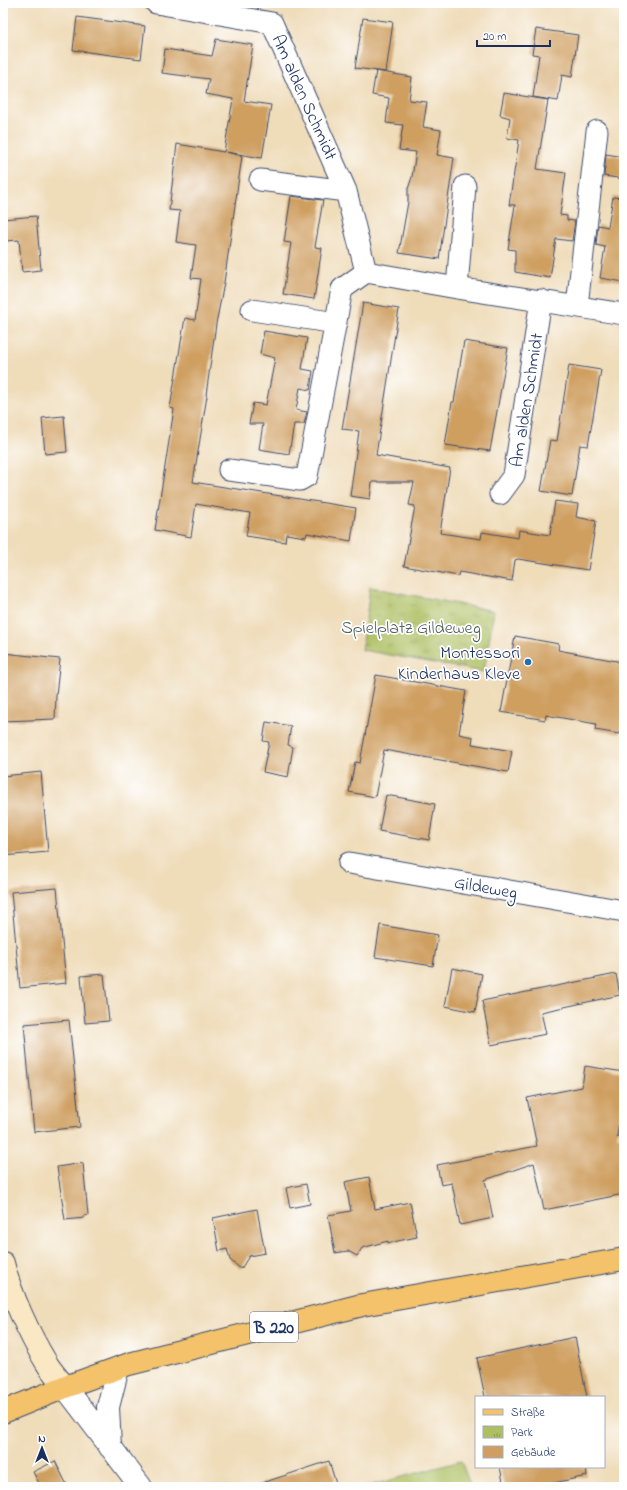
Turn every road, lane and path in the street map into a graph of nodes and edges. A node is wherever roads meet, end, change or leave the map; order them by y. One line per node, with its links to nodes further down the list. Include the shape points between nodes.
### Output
1 (156, 3): 5 (street, Am alden Schmidt, via 272,23)
2 (597, 132): 9 (street)
3 (260, 180): 5 (street, Am alden Schmidt)
4 (464, 186): 7 (street)
5 (346, 191): 6 (street, Am alden Schmidt)
6 (366, 272): 7 (street); 12 (street, via 342,289)
7 (456, 288): 8 (street)
8 (541, 300): 9 (street); 14 (street, Am alden Schmidt, via 514,475)
9 (577, 306): 11 (street)
10 (252, 310): 12 (street)
11 (624, 314)
12 (336, 323): 13 (street, via 307,476 300,480)
13 (229, 470)
14 (500, 494)
15 (349, 863): 16 (street, Gildeweg)
16 (624, 911)
17 (624, 1259): 19 (main road, B 220, via 362,1305)
18 (3, 1263): 20 (main road, via 23,1318 46,1363)
19 (118, 1368): 20 (main road, B 220); 22 (street, via 108,1407)
20 (65, 1387): 21 (main road, B 220); 22 (street)
21 (3, 1412)
22 (110, 1447): 23 (street)
23 (141, 1487)

